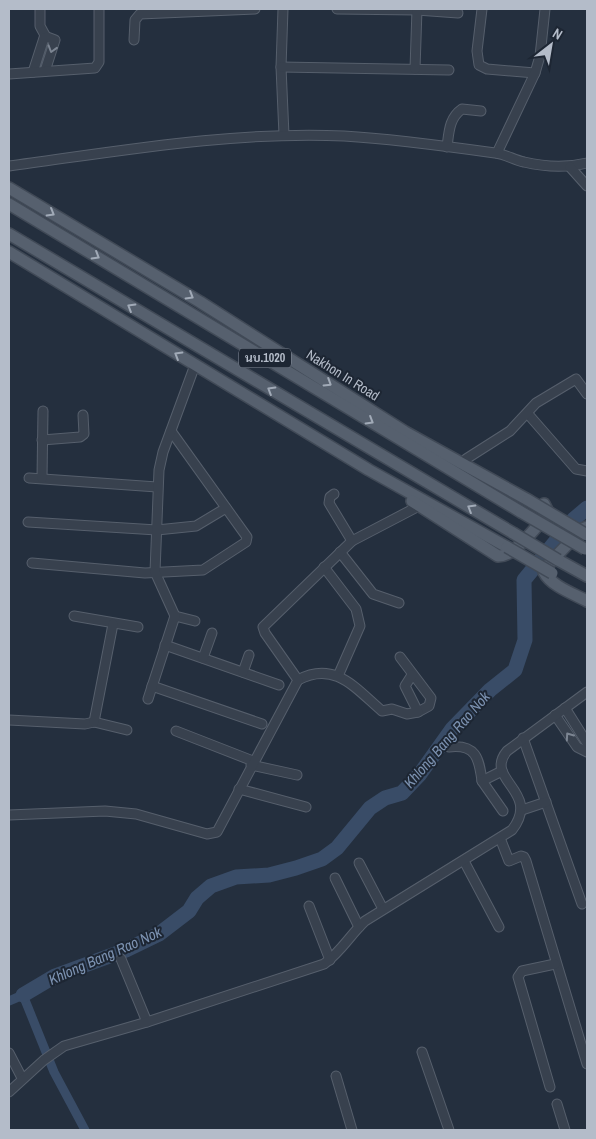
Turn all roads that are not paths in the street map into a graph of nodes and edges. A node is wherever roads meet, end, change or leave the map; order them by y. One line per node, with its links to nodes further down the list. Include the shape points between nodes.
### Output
1 (40, 9): 11 (street, via 40,26)
2 (99, 9): 16 (street, via 98,66)
3 (254, 9): 9 (street)
4 (283, 9): 13 (street)
5 (337, 9): 6 (street)
6 (417, 9): 10 (street); 14 (street)
7 (482, 9): 18 (street, via 477,52 479,65 487,69)
8 (545, 9): 18 (street)
9 (152, 11): 12 (street, via 136,17)
10 (458, 13)
11 (46, 37): 16 (street, one-way to 16, via 55,40); 17 (street)
12 (134, 40)
13 (281, 67): 14 (street); 21 (street)
14 (415, 69): 15 (street)
15 (449, 70)
16 (45, 71): 17 (street)
17 (33, 72): 19 (street)
18 (535, 73): 23 (street)
19 (9, 74)
20 (481, 111): 22 (street, via 462,110 455,114)
21 (284, 135): 22 (street, via 345,136); 25 (street, via 190,142)
22 (447, 147): 23 (street)
23 (497, 153): 26 (street, via 522,162)
24 (587, 163): 26 (street)
25 (9, 166)
26 (570, 167): 27 (street)
27 (587, 186)
28 (9, 188): 38 (main road, Nakhon In Road / นบ.1020, one-way to 38, via 200,302)
29 (9, 204): 54 (main road, Nakhon In Road / นบ.1020, one-way to 54, bridge)
30 (9, 234): 59 (main road, นบ.1020, one-way to 30, bridge)
31 (9, 252): 32 (main road, นบ.1020, one-way to 31)
32 (195, 364): 37 (street); 41 (main road, นบ.1020)
33 (587, 394): 35 (street, via 576,379 536,403)
34 (43, 411): 39 (street)
35 (528, 414): 40 (street, via 510,431); 42 (street, via 576,469)
36 (83, 415): 39 (street, via 84,434 80,437)
37 (171, 431): 45 (street, via 163,452); 48 (street)
38 (405, 432): 40 (main road); 52 (main road, Nakhon In Road / นบ.1020, bridge)
39 (42, 440): 44 (street)
40 (466, 459): 47 (main road, via 547,505 546,516 512,552 498,556)
41 (369, 470): 47 (main road); 60 (main road, นบ.1020, bridge)
42 (587, 471)
43 (29, 478): 44 (street)
44 (42, 478): 45 (street)
45 (157, 487): 51 (street)
46 (334, 494): 53 (street, via 329,503)
47 (419, 506): 53 (street)
48 (226, 508): 51 (street, via 196,526); 58 (street, via 247,537 246,542 203,570)
49 (28, 522): 51 (street)
50 (587, 527): 61 (main road, via 544,572 559,586)
51 (157, 530): 58 (street)
52 (587, 535)
53 (352, 541): 55 (street)
54 (586, 549)
55 (340, 552): 57 (street); 62 (street, via 373,594)
56 (32, 563): 58 (street)
57 (324, 567): 75 (street, via 356,608 360,626); 76 (street, via 263,627)
58 (155, 572): 64 (street)
59 (587, 576)
60 (587, 593)
61 (587, 601)
62 (399, 603)
63 (74, 616): 66 (street)
64 (175, 616): 65 (street); 69 (street)
65 (195, 621)
66 (113, 624): 67 (street); 85 (street)
67 (138, 627)
68 (212, 633): 72 (street)
69 (165, 645): 72 (street); 78 (street)
70 (249, 655): 73 (street)
71 (400, 657): 74 (street)
72 (203, 658): 73 (street)
73 (243, 672): 77 (street)
74 (412, 675): 82 (street, via 406,689); 82 (street, via 432,698 429,706)
75 (338, 676): 76 (street, via 315,673); 82 (street, via 382,711)
76 (298, 680): 93 (street)
77 (279, 685)
78 (152, 686): 80 (street); 86 (street)
79 (587, 692): 81 (street)
80 (148, 699)
81 (565, 708): 83 (street); 90 (street)
82 (418, 712)
83 (555, 715): 89 (street); 92 (street, one-way to 83, via 578,747)
84 (9, 720): 85 (street)
85 (94, 722): 87 (street)
86 (262, 724)
87 (127, 730)
88 (176, 731): 93 (street)
89 (523, 738): 94 (street, via 501,758); 98 (street)
90 (587, 743)
91 (448, 747): 96 (street, via 466,748 474,753)
92 (587, 752)
93 (252, 763): 95 (street); 97 (street)
94 (502, 771): 96 (street); 100 (street, via 520,799)
95 (297, 775)
96 (482, 781): 101 (street)
97 (240, 789): 99 (street); 102 (street, via 217,832 212,834 136,814 105,811)
98 (546, 802): 100 (street); 107 (street)
99 (306, 807)
100 (522, 810): 103 (street, via 521,820)
101 (503, 811)
102 (9, 815)
103 (500, 838): 104 (street); 114 (street, via 508,861 521,856 526,861)
104 (464, 861): 109 (street); 111 (street)
105 (359, 863): 109 (street)
106 (335, 878): 110 (street)
107 (582, 904)
108 (309, 906): 113 (street)
109 (382, 909): 110 (street)
110 (359, 927): 113 (street)
111 (499, 927)
112 (121, 959): 115 (street)
113 (330, 960): 115 (street)
114 (555, 964): 118 (street); 121 (street, via 522,972 518,977)
115 (147, 1022): 120 (street, via 58,1050)
116 (422, 1052): 125 (street)
117 (9, 1053): 120 (street)
118 (587, 1064)
119 (336, 1076): 124 (street)
120 (22, 1078): 122 (street)
121 (550, 1087)
122 (9, 1092)
123 (557, 1104): 126 (street)
124 (352, 1130)
125 (449, 1130)
126 (565, 1130)

